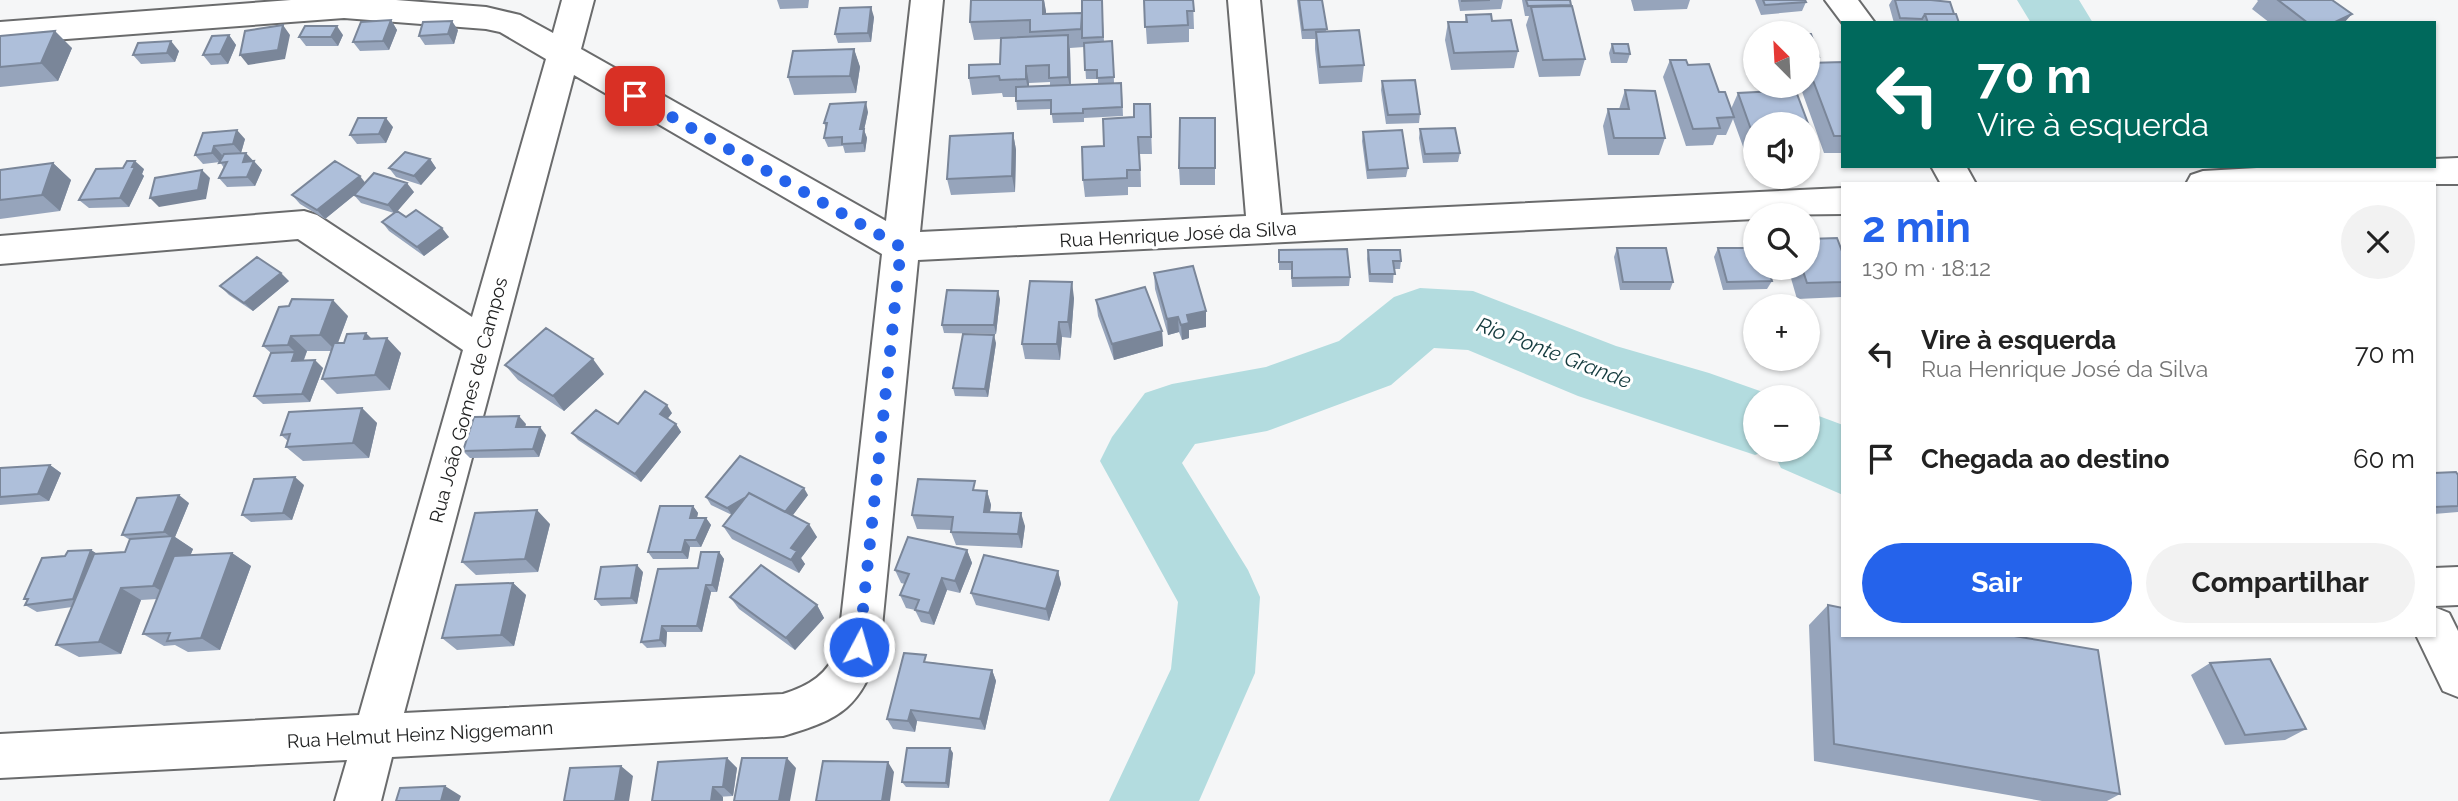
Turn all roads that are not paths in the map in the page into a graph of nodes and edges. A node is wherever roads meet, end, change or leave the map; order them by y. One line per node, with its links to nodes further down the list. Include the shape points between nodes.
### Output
1 (578, 0): 7 (street, Rua João Gomes de Campos)
2 (927, 0): 12 (street)
3 (1244, 0): 11 (street)
4 (1841, 0): 5 (street)
5 (1857, 21)
6 (0, 33): 7 (street, via 354,7 509,23)
7 (563, 55): 12 (street); 14 (street, Rua João Gomes de Campos)
8 (2458, 171): 9 (street)
9 (2241, 182)
10 (1841, 201): 11 (street, Rua Henrique José da Silva)
11 (1265, 229): 12 (street, Rua Henrique José da Silva)
12 (901, 247): 19 (street, Rua Helmut Heinz Niggemann, via 859,647 852,672 835,693 812,707 783,715)
13 (0, 250): 14 (street, via 304,225)
14 (483, 344): 19 (street, Rua João Gomes de Campos)
15 (2458, 586): 16 (street)
16 (2436, 587)
17 (2436, 631): 18 (street)
18 (2458, 676)
19 (376, 736): 20 (street, Rua Helmut Heinz Niggemann); 21 (street, Rua João Gomes de Campos)
20 (0, 756)
21 (358, 801)

